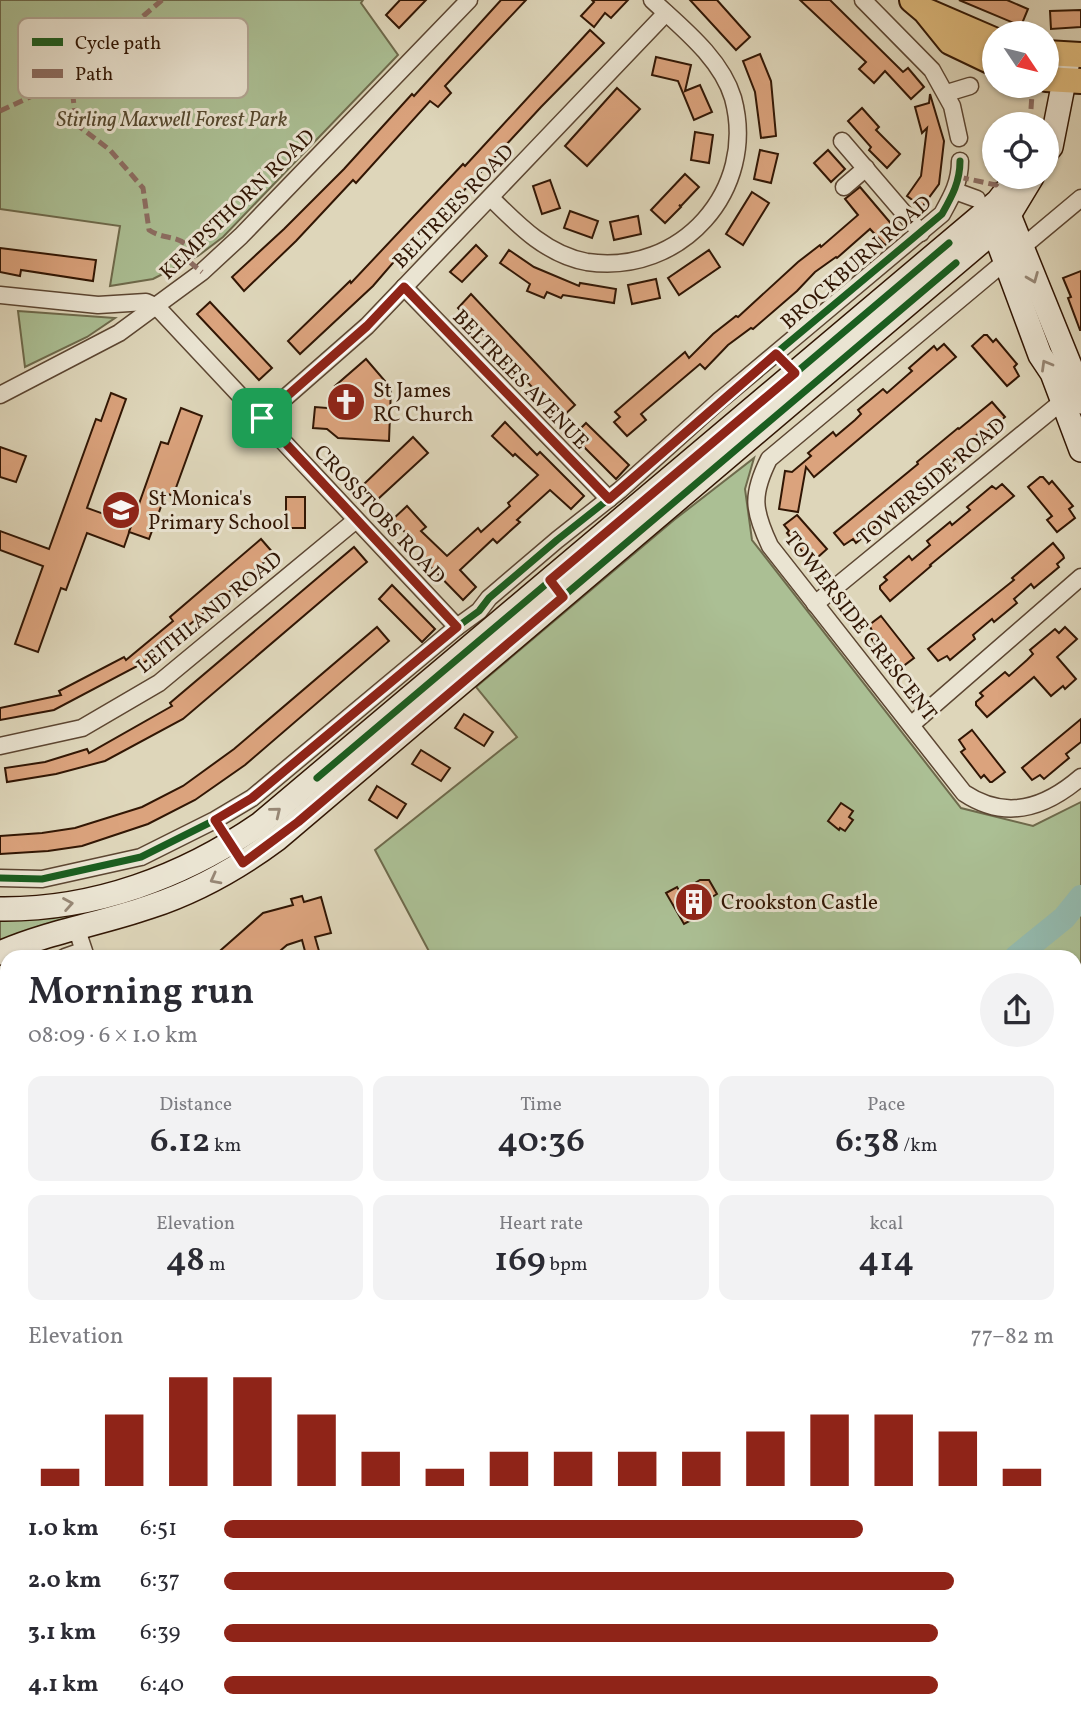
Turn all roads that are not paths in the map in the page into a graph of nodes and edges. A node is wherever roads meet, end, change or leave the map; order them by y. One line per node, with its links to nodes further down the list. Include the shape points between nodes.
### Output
1 (469, 0): 29 (street, KEMPSTHORN ROAD, via 241,236)
2 (652, 0): 5 (street)
3 (863, 0): 11 (street, via 915,50)
4 (919, 5): 6 (main road); 8 (main road, via 950,41)
5 (666, 13): 22 (street, BELTREES ROAD); 22 (street, via 721,72 733,97 737,125 733,171 707,219 664,252 638,261 586,261 544,245)
6 (982, 34)
7 (1064, 54): 9 (street)
8 (982, 57)
9 (1061, 80): 12 (street); 13 (street)
10 (970, 86): 11 (street)
11 (947, 93): 14 (street)
12 (1047, 112)
13 (1056, 112)
14 (958, 138)
15 (842, 141): 17 (street)
16 (960, 161): 21 (street, BROCKBURN ROAD)
17 (866, 169): 18 (street); 25 (street)
18 (844, 187)
19 (1008, 189): 24 (street, BROCKBURN ROAD)
20 (1018, 189): 24 (street, BROCKBURN ROAD)
21 (955, 191): 24 (street); 25 (street, BROCKBURN ROAD, via 942,214)
22 (491, 198): 27 (street, BELTREES ROAD)
23 (1081, 198): 26 (street, TOWERSIDE CRESCENT)
24 (992, 212): 26 (street); 31 (street, BROCKBURN ROAD); 39 (street, BROCKBURN ROAD)
25 (921, 233): 30 (street, BROCKBURN ROAD)
26 (1014, 254): 33 (street, via 1040,355); 40 (street, TOWERSIDE CRESCENT, via 769,459 760,477 757,519 770,546)
27 (404, 287): 34 (street, BELTREES ROAD, via 367,326); 36 (street, BELTREES AVENUE)
28 (0, 295): 29 (street, via 98,305 146,302)
29 (157, 307): 32 (street, KEMPSTHORN ROAD, via 119,333); 34 (street, CROSSTOBS ROAD)
30 (776, 354): 31 (street); 36 (street, BROCKBURN ROAD)
31 (795, 373): 39 (street, BROCKBURN ROAD)
32 (0, 395)
33 (1073, 398): 35 (street); 40 (street, TOWERSIDE ROAD)
34 (262, 418): 37 (street, CROSSTOBS ROAD)
35 (1081, 450)
36 (609, 499): 41 (street, BROCKBURN ROAD)
37 (356, 520): 41 (street, CROSSTOBS ROAD); 43 (street, LEITHLAND ROAD, via 159,683 82,728)
38 (1081, 577): 42 (street)
39 (556, 589): 46 (street, BROCKBURN ROAD, via 276,812)
40 (815, 604): 42 (street, TOWERSIDE CRESCENT)
41 (457, 627): 45 (street, BROCKBURN ROAD, via 252,798)
42 (911, 725): 44 (street, TOWERSIDE CRESCENT, via 964,793 979,803 1017,808 1040,805)
43 (0, 746)
44 (1081, 777)
45 (215, 820): 46 (street); 47 (street, BROCKBURN ROAD, via 141,857 42,879)
46 (238, 853): 48 (street, BROCKBURN ROAD, one-way to 46, via 67,904 127,891); 49 (street, BROCKBURN ROAD, one-way to 49, via 172,899)
47 (0, 878)
48 (0, 909)
49 (76, 927): 50 (street, BROCKBURN ROAD); 51 (street)
50 (8, 950)
51 (83, 950)

